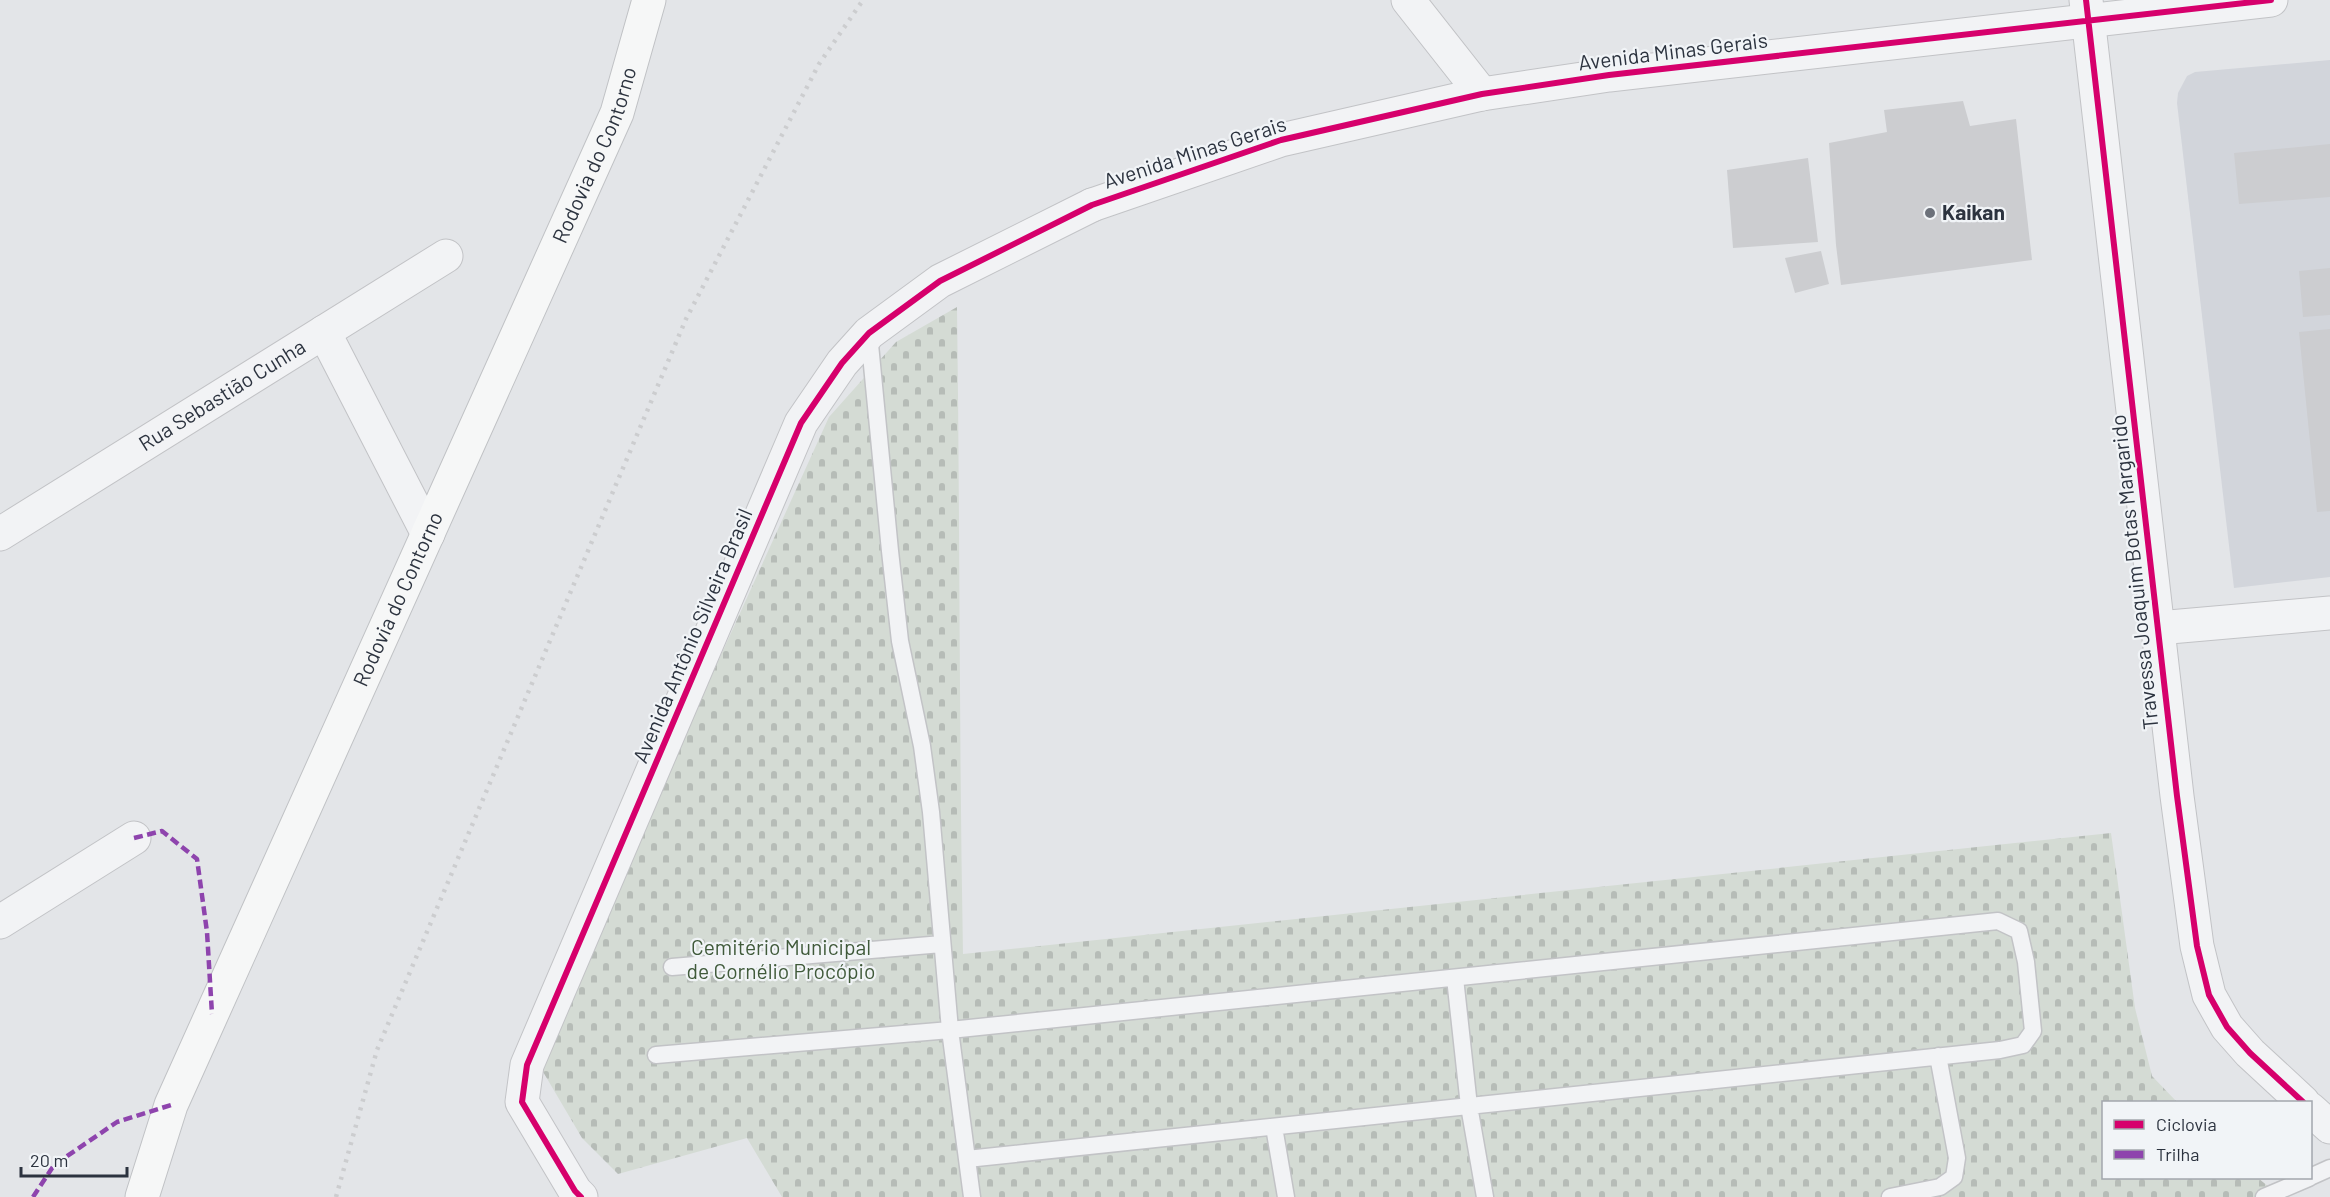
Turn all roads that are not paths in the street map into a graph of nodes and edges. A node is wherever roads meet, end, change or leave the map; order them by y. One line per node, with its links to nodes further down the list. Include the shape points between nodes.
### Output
1 (649, 0): 11 (main road, Rodovia do Contorno, via 617,113)
2 (1408, 0): 5 (street)
3 (2271, 0): 4 (street, Avenida Minas Gerais)
4 (2088, 10): 5 (street, Avenida Minas Gerais); 13 (street, Travessa Joaquim Botas Margarido)
5 (1482, 94): 6 (street, Avenida Minas Gerais, via 1281,140)
6 (1092, 205): 9 (street, Avenida Antônio Silveira Brasil, via 940,281)
7 (446, 256): 8 (street, Rua Sebastião Cunha)
8 (324, 332): 10 (street, Rua Sebastião Cunha); 11 (street)
9 (869, 333): 16 (lane, via 900,641 922,746); 32 (street, Avenida Antônio Silveira Brasil, via 842,363 801,423 527,1065 522,1102)
10 (0, 534)
11 (428, 534): 31 (main road, Rodovia do Contorno, via 171,1106)
12 (2330, 613): 13 (street)
13 (2158, 628): 22 (street, Travessa Joaquim Botas Margarido, via 2188,887 2209,995 2227,1027)
14 (134, 838): 15 (street)
15 (0, 922)
16 (942, 944): 17 (lane); 19 (lane)
17 (672, 967)
18 (1455, 978): 19 (lane); 21 (lane, via 1998,921 2019,932 2033,1032 2023,1044 2000,1050); 23 (lane)
19 (950, 1030): 20 (lane); 27 (lane)
20 (656, 1055)
21 (1938, 1056): 23 (lane); 36 (lane, via 1957,1158 1954,1177 1940,1187)
22 (2302, 1101)
23 (1469, 1106): 25 (lane); 35 (lane)
24 (2312, 1111): 26 (street)
25 (1274, 1127): 27 (lane); 34 (lane)
26 (2330, 1127)
27 (967, 1159): 33 (lane)
28 (2330, 1168): 29 (lane)
29 (2312, 1176)
30 (2304, 1179): 37 (lane)
31 (142, 1197)
32 (581, 1197)
33 (972, 1197)
34 (1286, 1197)
35 (1485, 1197)
36 (1890, 1197)
37 (2264, 1197)

